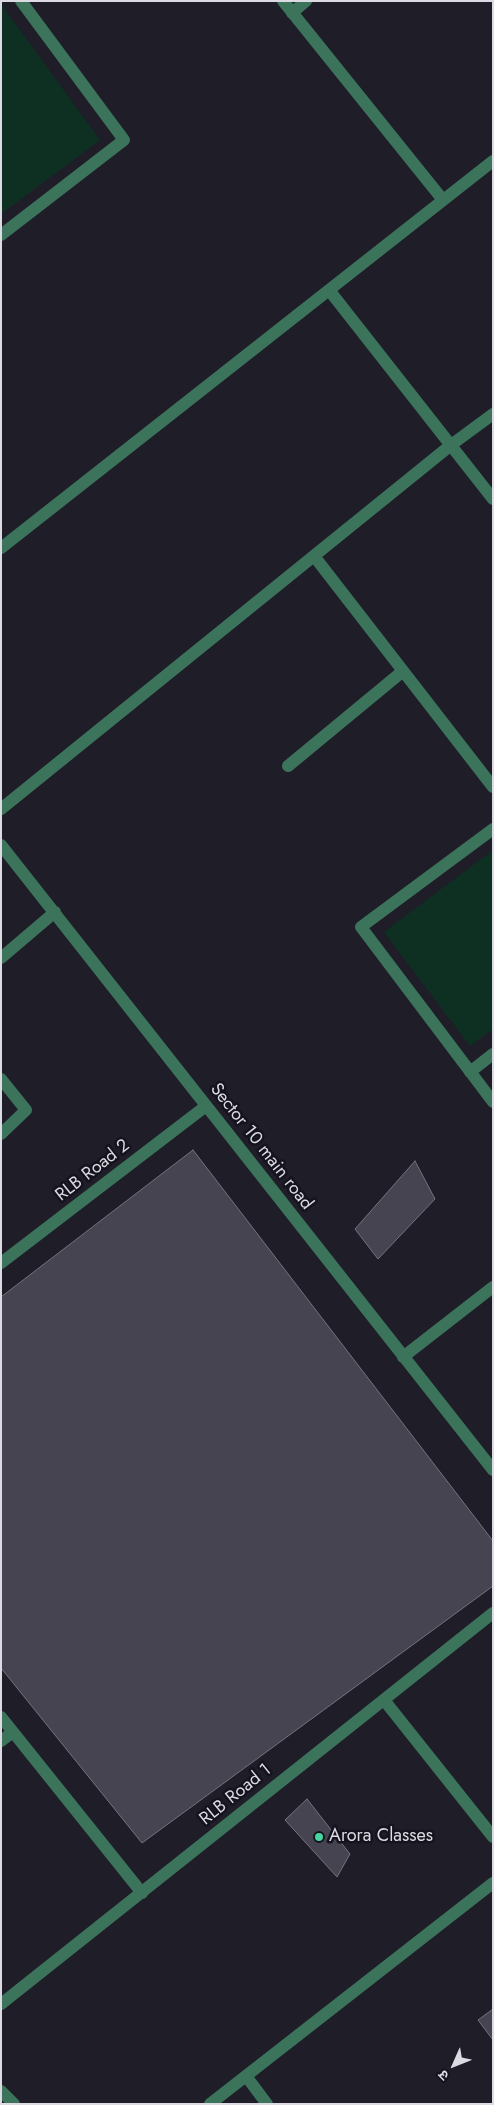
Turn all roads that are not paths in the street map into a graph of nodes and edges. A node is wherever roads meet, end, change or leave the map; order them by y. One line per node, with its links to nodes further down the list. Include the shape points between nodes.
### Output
1 (20, 1): 7 (street, via 124,140)
2 (282, 1): 4 (street)
3 (306, 1): 4 (street)
4 (292, 13): 6 (street)
5 (493, 161): 6 (street)
6 (443, 200): 8 (street)
7 (1, 235)
8 (329, 290): 10 (street); 12 (street)
9 (493, 414): 10 (street)
10 (451, 446): 11 (street); 13 (street)
11 (493, 499)
12 (1, 548)
13 (314, 556): 14 (street); 17 (street)
14 (403, 671): 15 (street); 16 (street)
15 (288, 766)
16 (493, 787)
17 (1, 809)
18 (493, 829): 23 (street, via 361,927)
19 (1, 845): 20 (street, Sector 10 main road)
20 (55, 912): 21 (street); 26 (street, Sector 10 main road)
21 (1, 958)
22 (493, 1054): 23 (street)
23 (470, 1072): 25 (street)
24 (1, 1078): 27 (street, via 26,1110)
25 (493, 1102)
26 (206, 1106): 28 (street, RLB Road 2); 30 (street, Sector 10 main road)
27 (1, 1134)
28 (4, 1256)
29 (493, 1287): 30 (street)
30 (404, 1356): 31 (street, Sector 10 main road)
31 (493, 1470)
32 (493, 1613): 33 (street, RLB Road 1)
33 (384, 1700): 37 (street); 39 (street, RLB Road 1)
34 (1, 1717): 35 (street)
35 (13, 1732): 36 (street); 39 (street)
36 (1, 1741)
37 (493, 1837)
38 (493, 1883): 41 (street)
39 (142, 1893): 40 (street, RLB Road 1)
40 (1, 2004)
41 (246, 2076): 44 (street); 45 (street)
42 (1, 2091): 43 (street)
43 (14, 2104)
44 (210, 2104)
45 (267, 2104)

